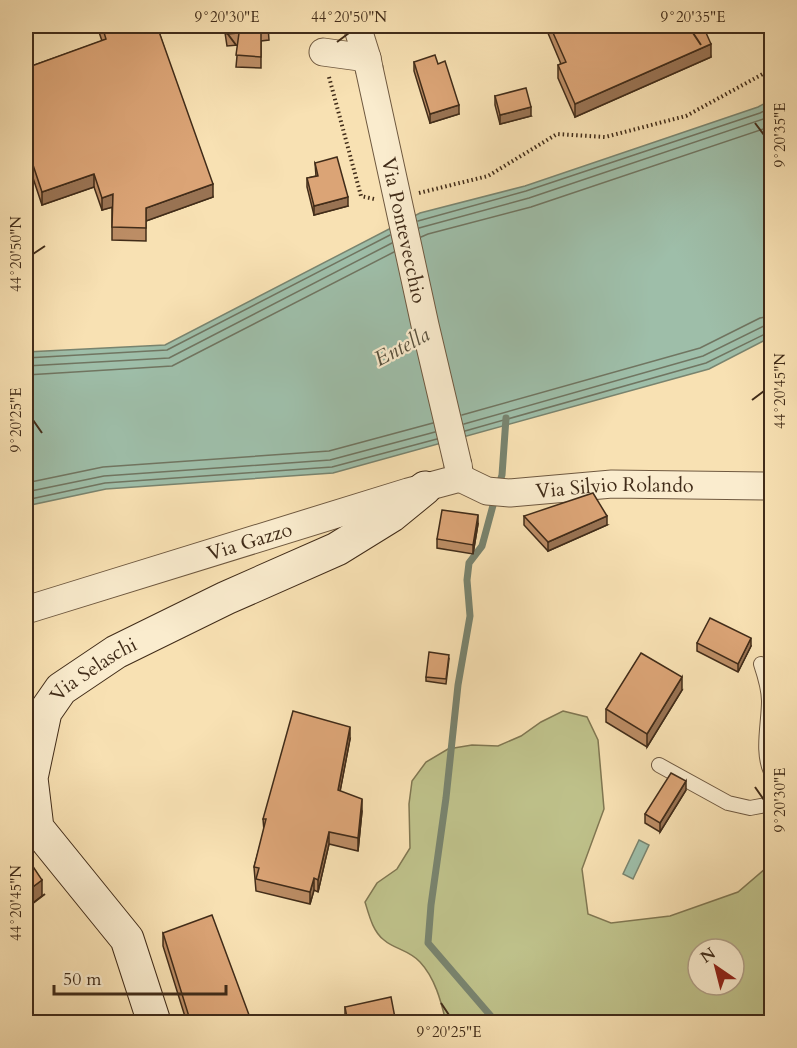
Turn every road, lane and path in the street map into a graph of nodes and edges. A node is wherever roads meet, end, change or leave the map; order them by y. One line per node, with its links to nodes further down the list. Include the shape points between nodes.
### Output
1 (357, 26): 3 (street, Via Pontevecchio)
2 (323, 52): 3 (street); 6 (path, via 361,196)
3 (368, 63): 7 (street, Via Pontevecchio, bridge)
4 (771, 69): 5 (path, via 686,116 605,137 557,134 488,176)
5 (415, 194)
6 (378, 200)
7 (459, 471): 8 (street, Via Silvio Rolando, via 487,491 510,493 612,484); 9 (street, Via Gazzo)
8 (771, 486)
9 (425, 488): 10 (street, Via Gazzo); 15 (street, Via Selaschi, via 338,549 116,652 61,689 45,712 31,778 37,828 127,939)
10 (26, 610)
11 (761, 664): 13 (lane, via 769,700 767,761)
12 (659, 765): 14 (lane, via 728,803 750,808)
13 (771, 774)
14 (771, 804)
15 (153, 1023)

